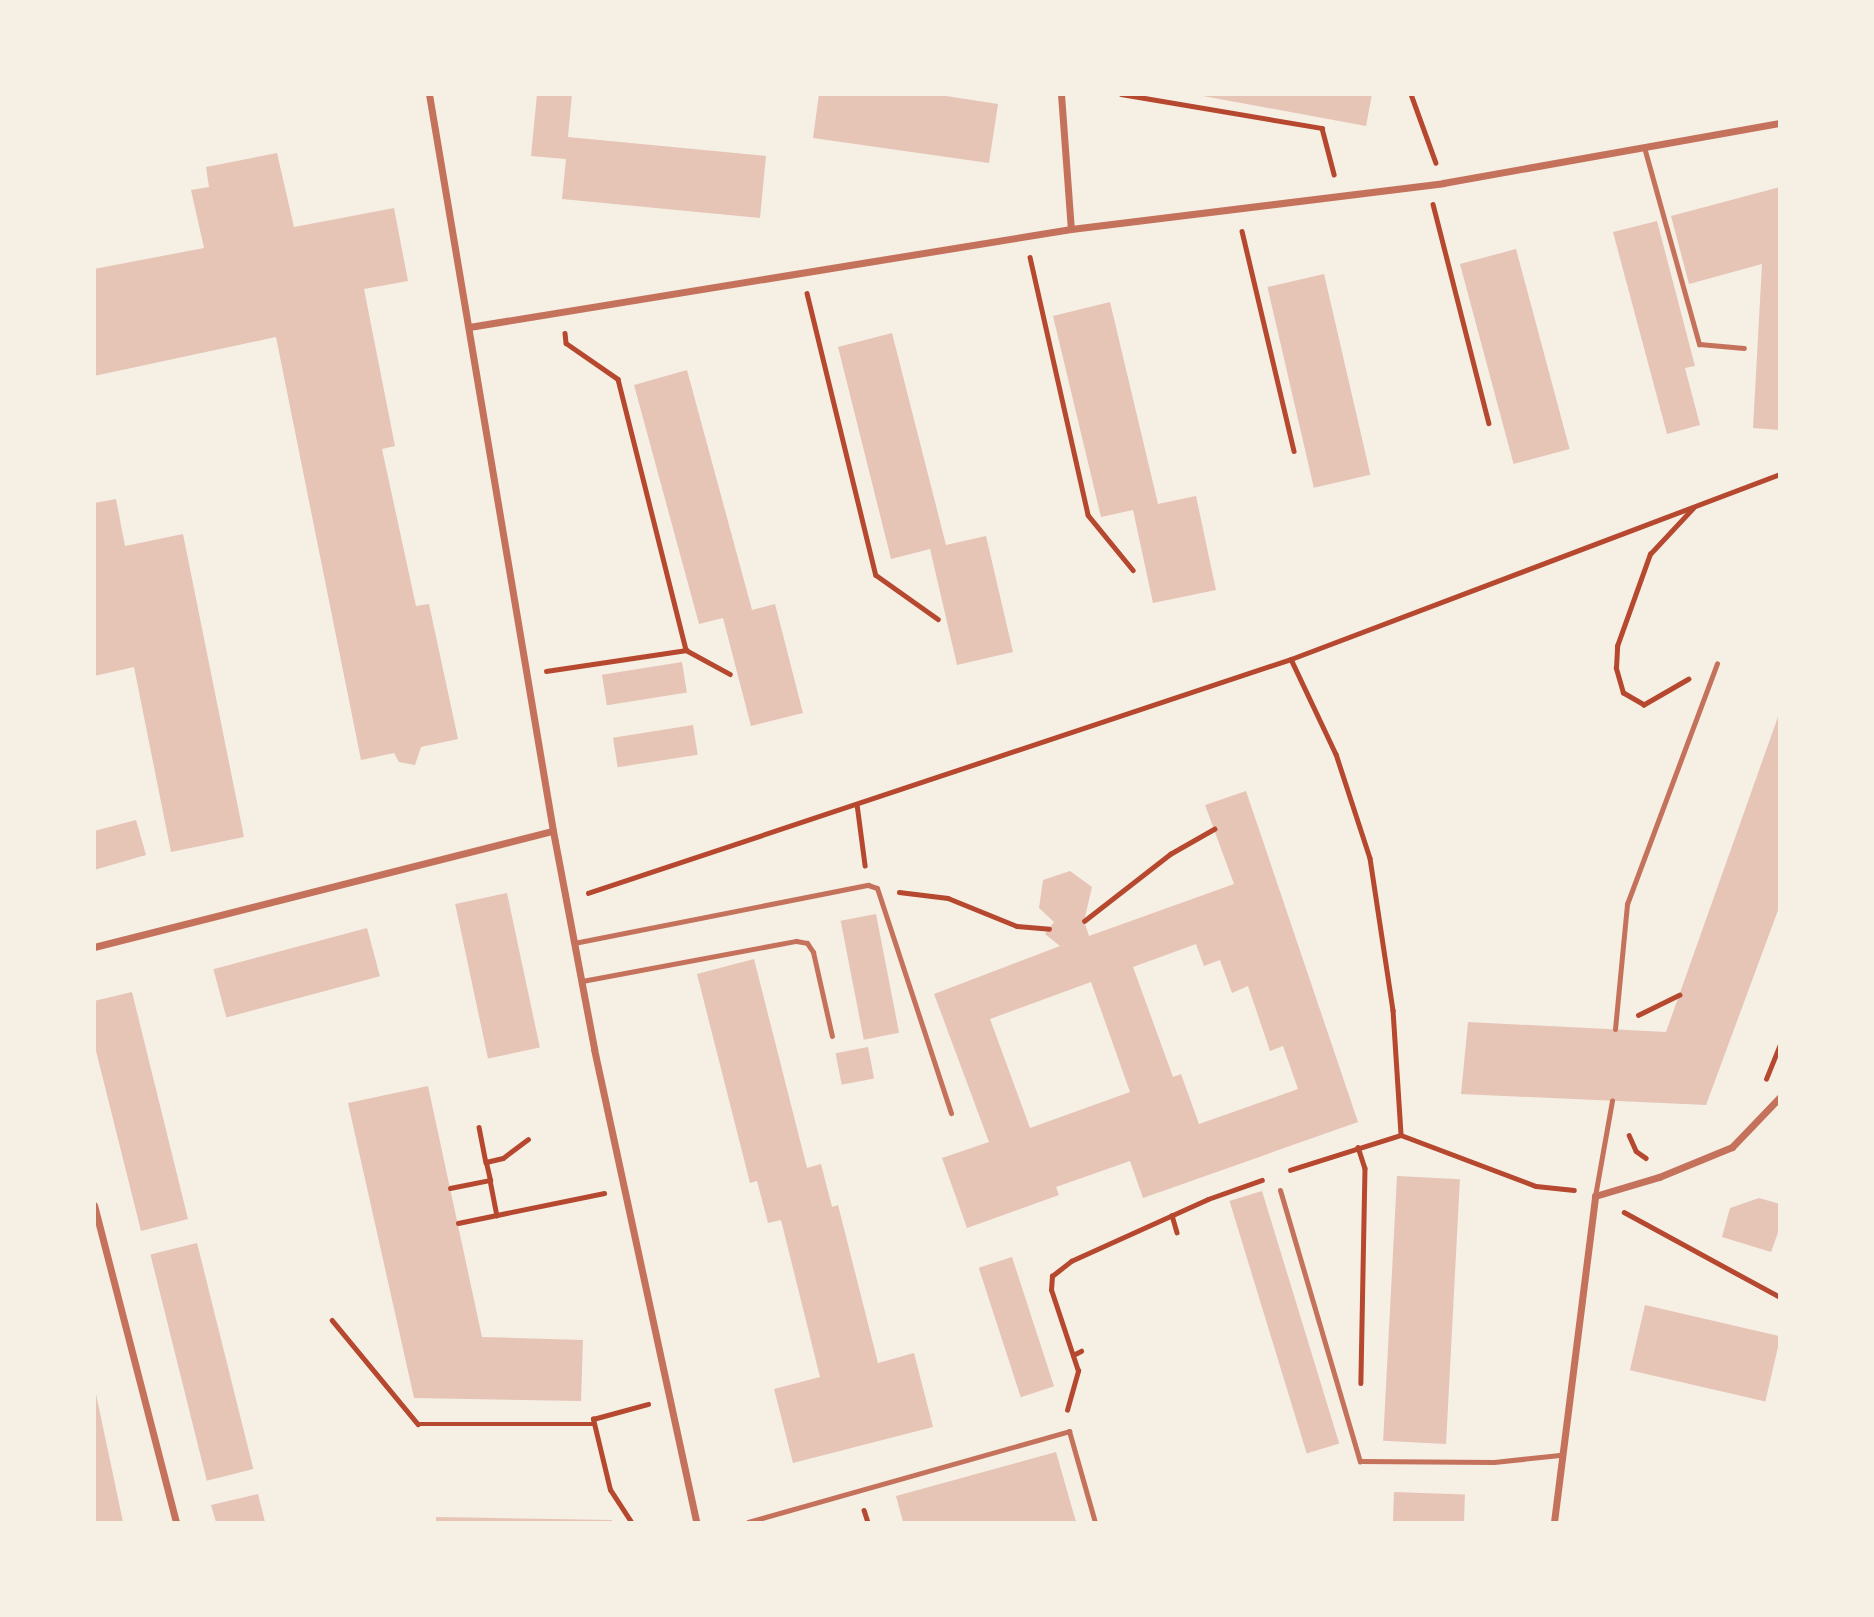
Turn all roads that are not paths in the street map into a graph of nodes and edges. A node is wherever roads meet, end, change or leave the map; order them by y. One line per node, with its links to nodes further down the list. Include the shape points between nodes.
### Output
1 (429, 94): 6 (street)
2 (1061, 94): 5 (street)
3 (1780, 123): 4 (street)
4 (1644, 147): 5 (street, via 1443,183); 7 (lane, via 1699,344)
5 (1071, 229): 6 (street)
6 (470, 327): 9 (street)
7 (1744, 348)
8 (1717, 663): 13 (lane, via 1627,904)
9 (553, 831): 10 (street); 11 (street)
10 (575, 943): 12 (street); 17 (lane, via 868,886 882,894)
11 (94, 947)
12 (582, 981): 14 (lane, via 796,941 807,943); 23 (street)
13 (1615, 1029)
14 (832, 1036)
15 (1780, 1097): 19 (street, via 1732,1147 1659,1177)
16 (1612, 1101): 19 (lane)
17 (951, 1113)
18 (1280, 1190): 21 (lane, via 1360,1461 1494,1462)
19 (1595, 1196): 21 (street)
20 (94, 1205): 22 (street)
21 (1560, 1455): 26 (street)
22 (176, 1522)
23 (696, 1522)
24 (748, 1522): 25 (lane, via 1069,1431)
25 (1095, 1522)
26 (1554, 1522)

